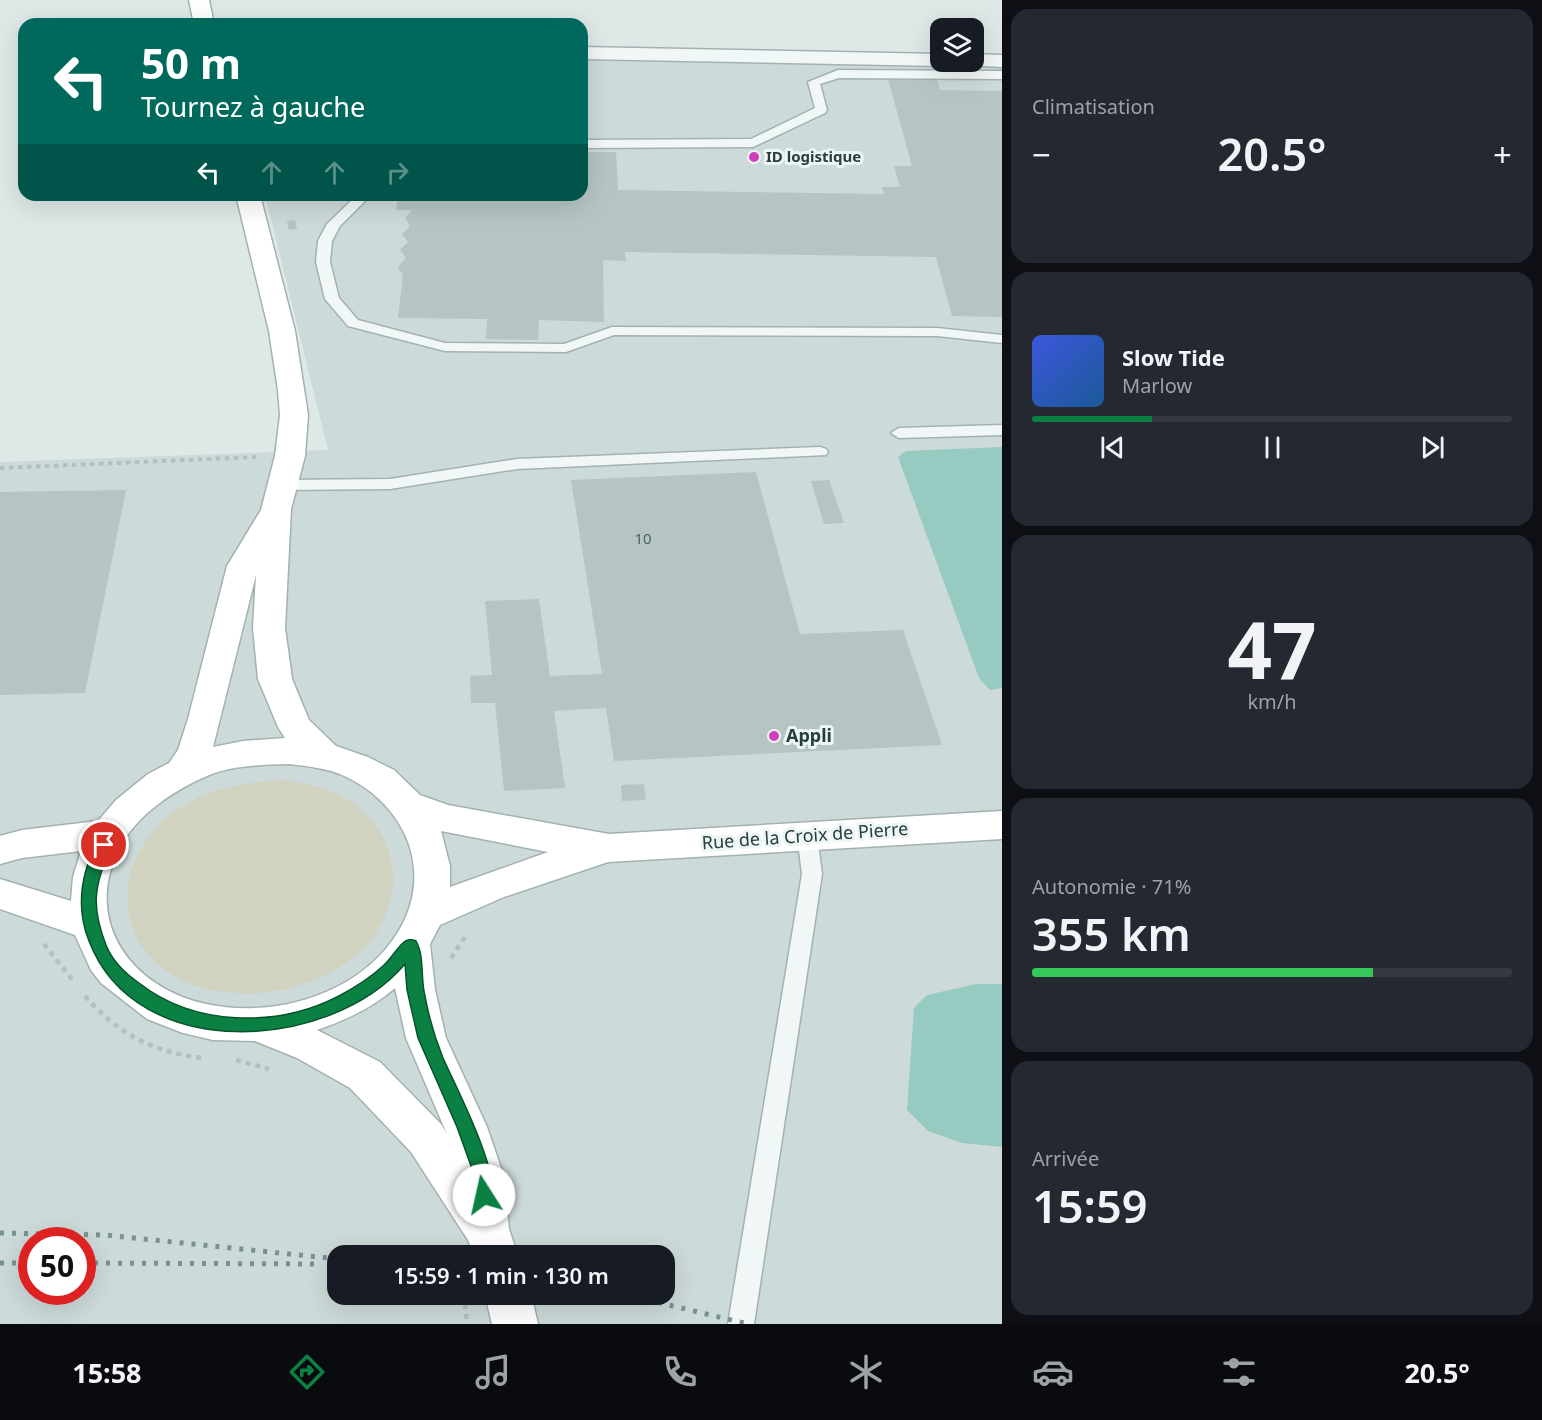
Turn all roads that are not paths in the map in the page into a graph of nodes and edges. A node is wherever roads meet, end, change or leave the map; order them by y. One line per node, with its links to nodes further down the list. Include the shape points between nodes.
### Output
1 (199, 0): 2 (main road)
2 (203, 18)
3 (588, 53): 4 (street)
4 (930, 60)
5 (984, 60): 6 (street)
6 (1002, 61)
7 (1002, 75): 8 (lane, via 838,74 814,82 821,110 753,143)
8 (588, 144)
9 (250, 201): 15 (main road, via 282,331 292,390 290,456)
10 (358, 201): 11 (lane, via 334,224 325,241 323,262 332,299 353,323 445,347 566,348 612,331 937,332)
11 (1002, 339)
12 (1002, 430): 13 (lane)
13 (899, 433)
14 (820, 452): 15 (lane, via 517,464)
15 (279, 497): 16 (main road, via 270,628 275,679 295,727); 17 (main road, via 243,566 205,719 194,753)
16 (324, 756): 17 (main road, via 289,751 252,752); 18 (main road, via 357,767 386,783)
17 (181, 773): 20 (main road, via 129,810)
18 (409, 805): 22 (main road, Rue de la Croix de Pierre, via 493,830); 26 (main road, via 428,838 434,875)
19 (1002, 825): 21 (main road, Rue de la Croix de Pierre)
20 (110, 834): 23 (main road); 25 (main road, via 90,878)
21 (807, 835): 22 (main road, Rue de la Croix de Pierre); 31 (lane, via 812,874)
22 (609, 848): 26 (main road, Rue de la Croix de Pierre, via 460,897)
23 (0, 850)
24 (0, 894): 25 (main road)
25 (91, 925): 27 (main road, via 108,962 121,979 148,1000 182,1016 219,1024)
26 (419, 930): 27 (main road, via 390,970 363,991 296,1020); 28 (main road, via 415,990 426,1038 466,1127 483,1177)
27 (260, 1025): 28 (main road, via 365,1075 426,1138)
28 (491, 1243)
29 (511, 1305): 30 (main road)
30 (515, 1324)
31 (741, 1324)

